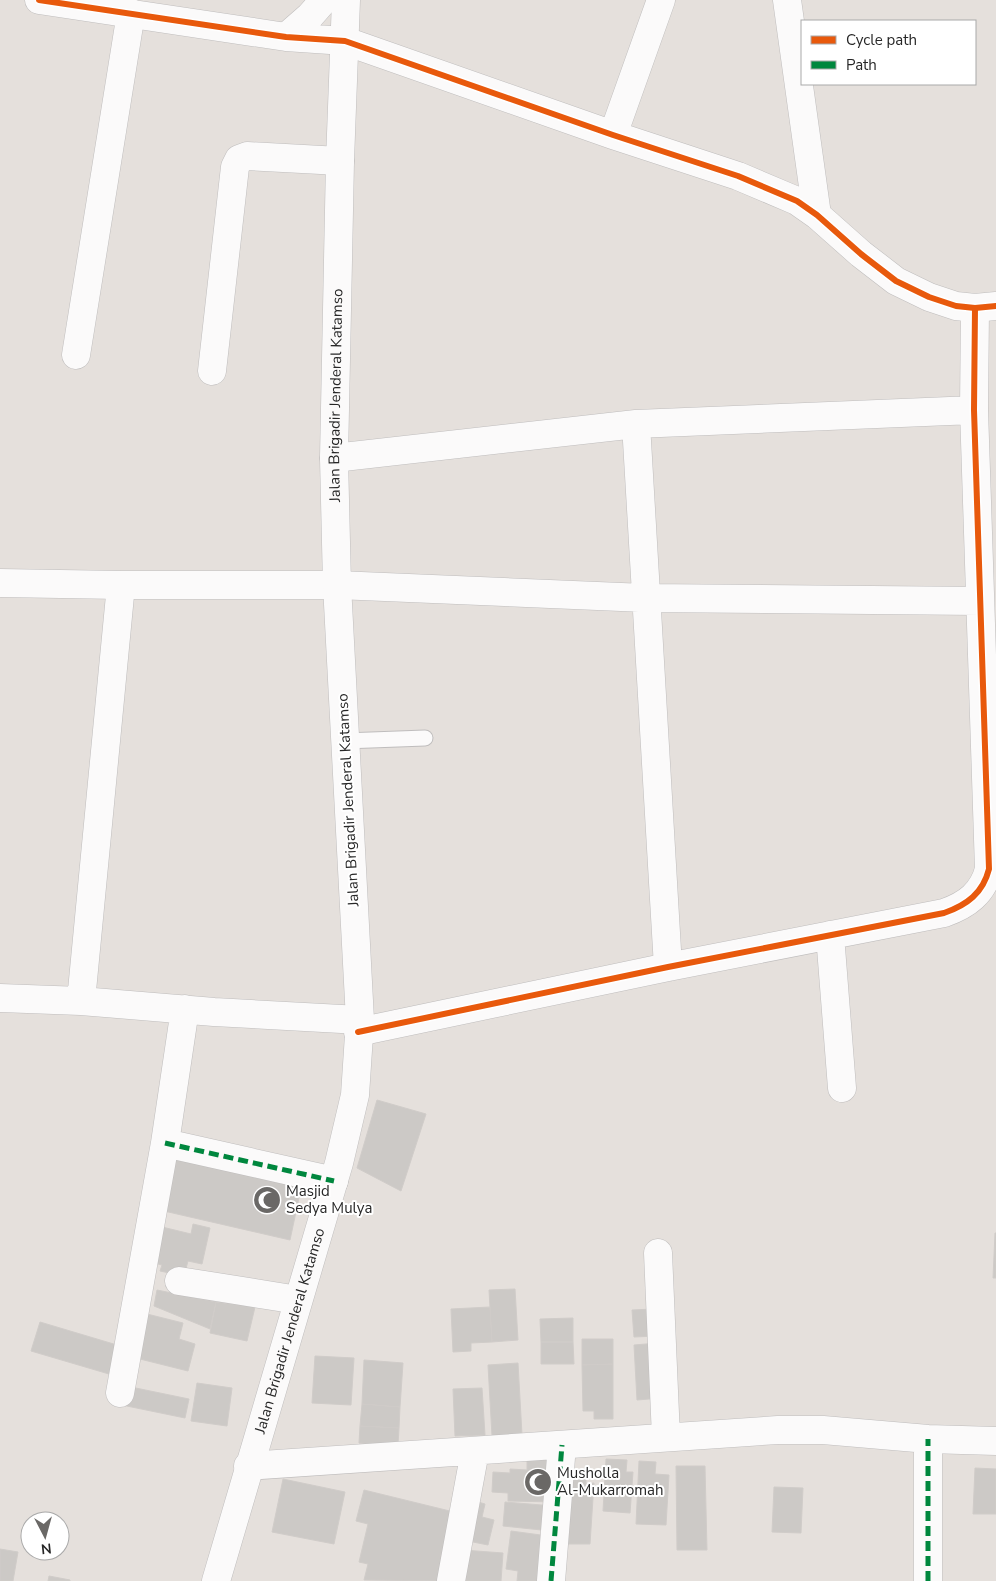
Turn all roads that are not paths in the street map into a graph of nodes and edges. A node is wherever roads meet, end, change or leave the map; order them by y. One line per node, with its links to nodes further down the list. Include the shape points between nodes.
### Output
1 (39, 0): 6 (street)
2 (324, 0): 7 (street)
3 (346, 0): 8 (street, Jalan Brigadir Jenderal Katamso)
4 (661, 0): 9 (street)
5 (787, 0): 11 (street)
6 (131, 13): 7 (street); 13 (street)
7 (286, 37): 8 (street)
8 (345, 41): 9 (street); 10 (street, Jalan Brigadir Jenderal Katamso)
9 (613, 135): 11 (street, via 738,176 797,201)
10 (340, 161): 14 (street, via 247,156 239,159 235,166); 17 (street, Jalan Brigadir Jenderal Katamso)
11 (818, 215): 12 (street, via 896,281 956,306)
12 (986, 307): 15 (street)
13 (76, 355)
14 (212, 371)
15 (974, 410): 16 (street); 22 (street)
16 (636, 424): 17 (street); 21 (street)
17 (334, 458): 20 (street, Jalan Brigadir Jenderal Katamso)
18 (0, 583): 19 (street)
19 (122, 585): 20 (street); 28 (street)
20 (337, 586): 21 (street); 24 (street, Jalan Brigadir Jenderal Katamso)
21 (645, 598): 22 (street); 26 (street)
22 (980, 602): 25 (street, via 989,869 985,883 969,901 944,913)
23 (425, 738): 24 (lane)
24 (344, 741): 30 (street, Jalan Brigadir Jenderal Katamso)
25 (830, 935): 26 (street); 31 (street)
26 (668, 967): 30 (street)
27 (0, 998): 28 (street)
28 (81, 1001): 29 (street)
29 (185, 1009): 30 (street); 32 (street)
30 (359, 1026): 33 (street, Jalan Brigadir Jenderal Katamso, via 355,1095)
31 (842, 1088)
32 (165, 1142): 33 (street); 37 (street)
33 (334, 1181): 36 (street, Jalan Brigadir Jenderal Katamso)
34 (658, 1254): 38 (street)
35 (179, 1281): 36 (street)
36 (298, 1300): 43 (street, Jalan Brigadir Jenderal Katamso)
37 (120, 1393)
38 (666, 1437): 39 (street, via 823,1430); 41 (street)
39 (928, 1439): 40 (street); 47 (street)
40 (996, 1441)
41 (562, 1445): 42 (street); 46 (street)
42 (475, 1451): 43 (street); 45 (street)
43 (248, 1466): 44 (street, Jalan Brigadir Jenderal Katamso)
44 (216, 1581)
45 (451, 1581)
46 (551, 1581)
47 (928, 1581)

